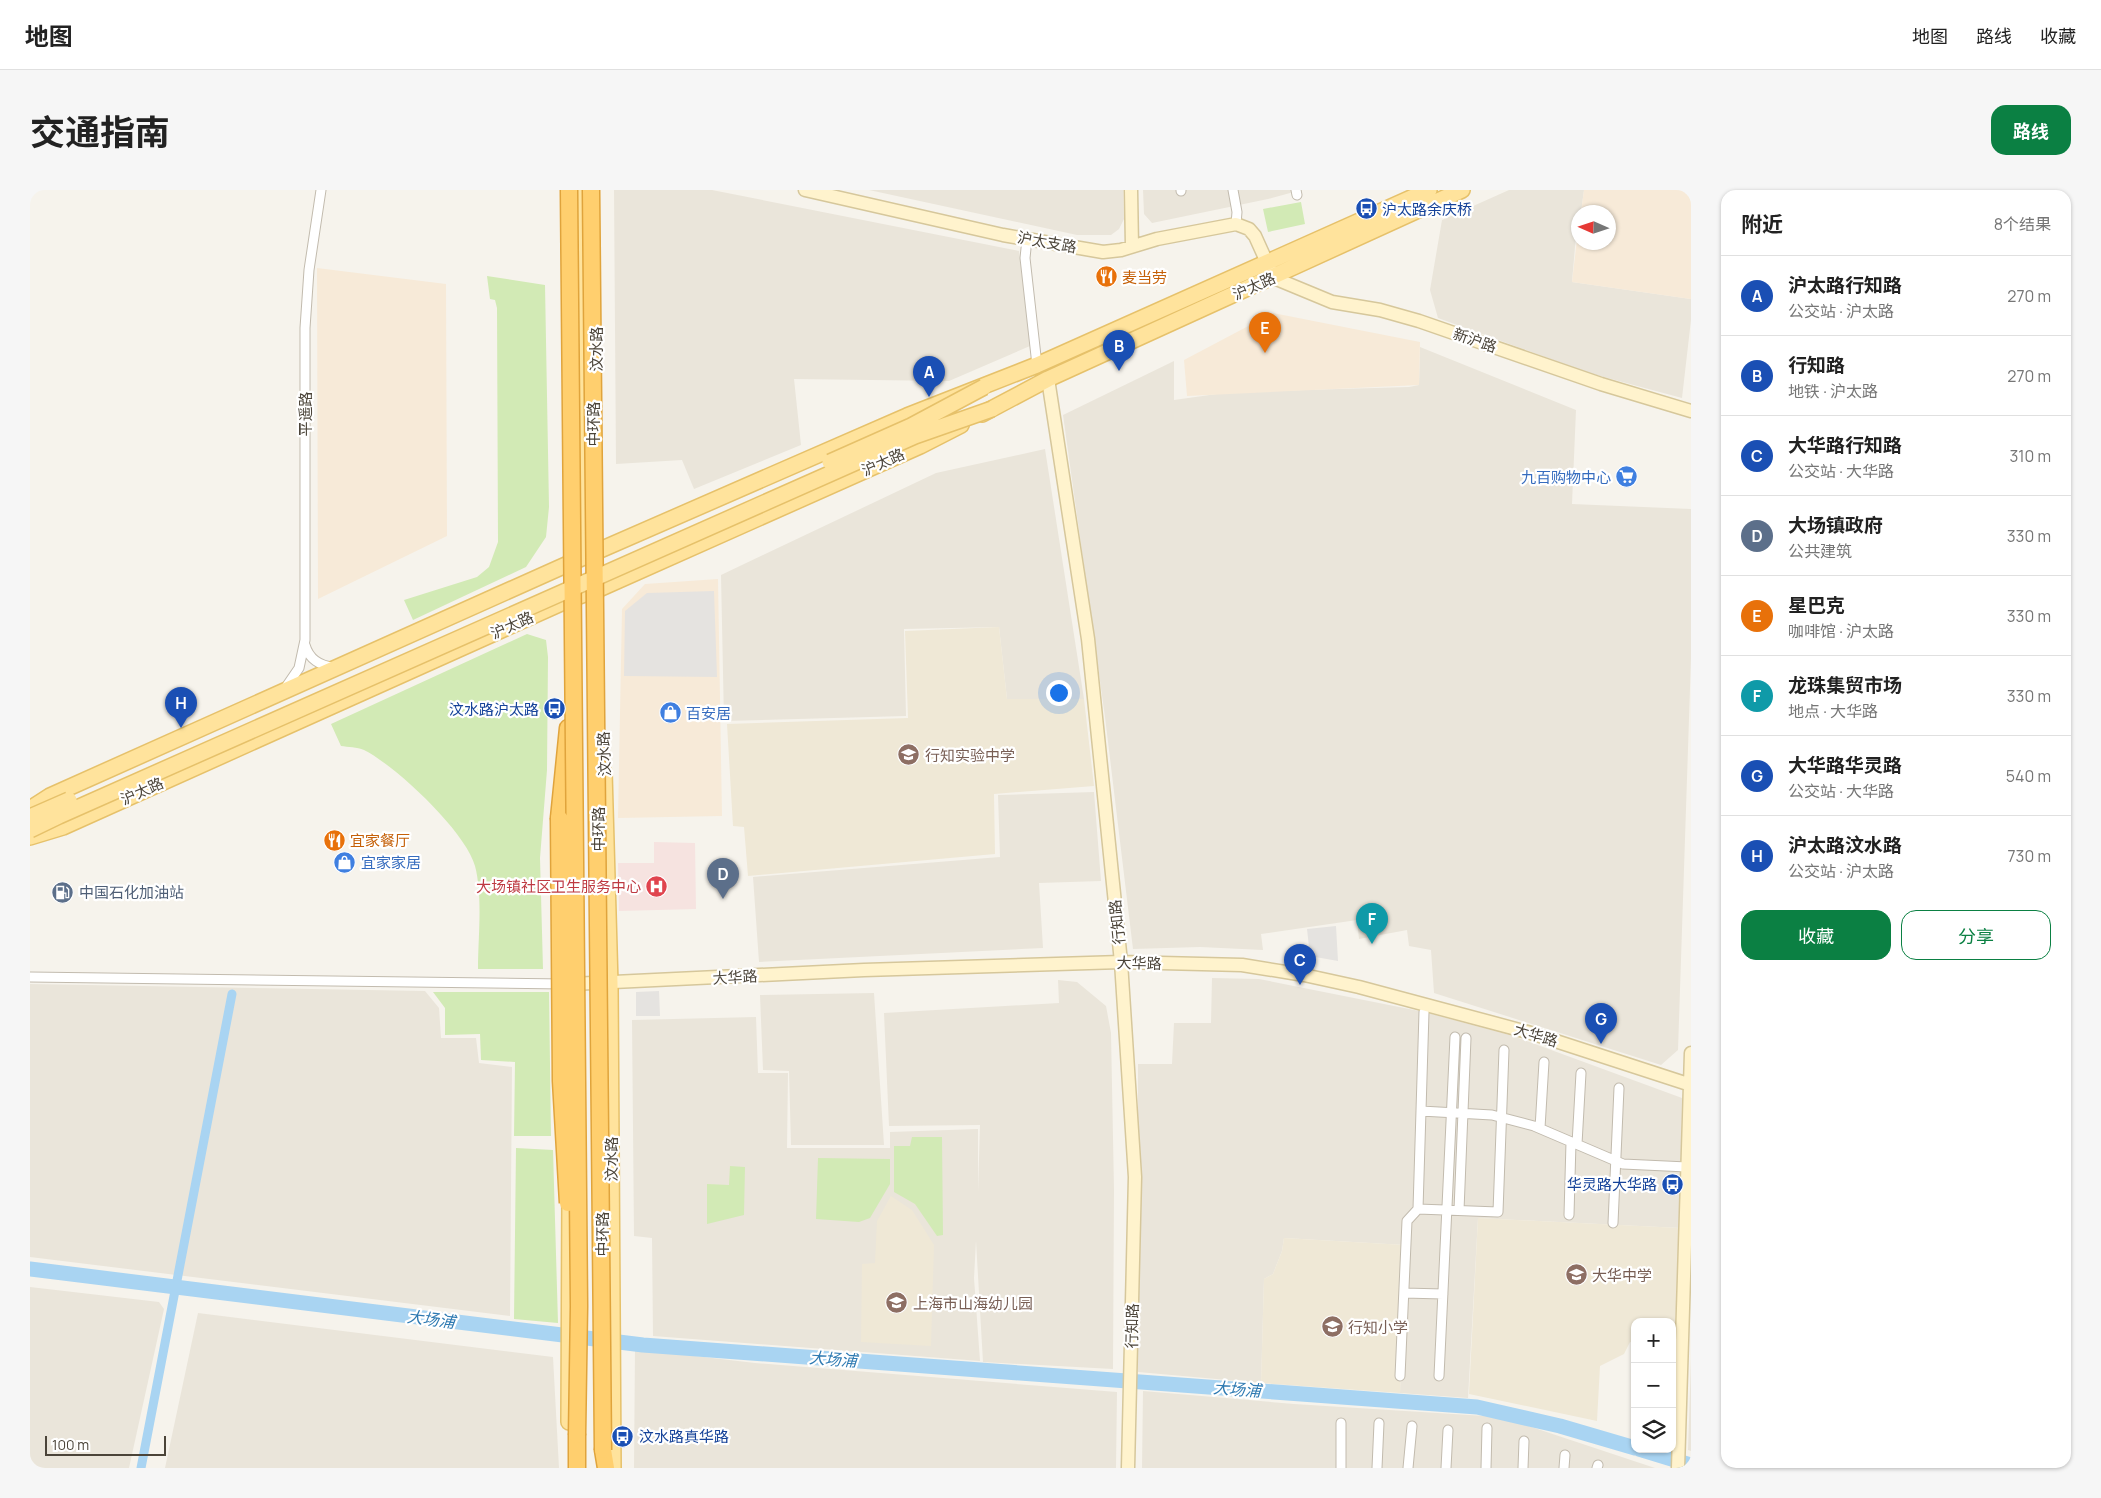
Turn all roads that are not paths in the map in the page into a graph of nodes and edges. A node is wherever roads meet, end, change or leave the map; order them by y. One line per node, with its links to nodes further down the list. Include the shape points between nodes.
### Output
1 (321, 190): 31 (street, 平遥路, via 306,311)
2 (567, 190): 28 (main road, 汶水路); 67 (highway, 中环路, bridge)
3 (574, 190): 28 (main road, 汶水路)
4 (582, 190): 19 (main road, 汶水路)
5 (591, 190): 79 (highway, 中环路, bridge)
6 (595, 190): 20 (main road, 汶水路)
7 (805, 190): 12 (street, 沪太支路)
8 (1131, 190): 16 (street)
9 (1233, 190): 14 (street)
10 (1429, 190): 13 (main road, 沪太路)
11 (1462, 190): 18 (main road, 沪太路)
12 (848, 195): 15 (street, 沪太支路)
13 (1406, 195): 17 (main road, 沪太路)
14 (1236, 224): 16 (street, 沪太支路); 17 (street, via 1255,236)
15 (1027, 239): 16 (street, 沪太支路, via 1103,252); 21 (street, via 1025,258)
16 (1132, 246)
17 (1268, 263): 18 (street); 21 (main road, 沪太路)
18 (1274, 278): 22 (main road, 沪太路); 26 (street, 新沪路, via 1332,302 1419,321 1601,384)
19 (583, 306): 20 (main road); 27 (main road, 汶水路)
20 (596, 338): 24 (main road, 汶水路)
21 (1037, 365): 23 (main road, 沪太路)
22 (1048, 379): 25 (main road, 沪太路); 39 (street, 行知路, via 1088,639)
23 (984, 387): 28 (main road, 沪太路, via 907,416); 36 (main road, 沪太路, bridge, via 911,426)
24 (597, 406): 27 (main road); 28 (main road, 汶水路)
25 (992, 409): 29 (main road, 沪太路, via 920,446); 37 (main road, 沪太路, bridge, via 915,436)
26 (1691, 411)
27 (585, 444): 28 (main road, 汶水路)
28 (583, 558): 29 (main road, 汶水路); 30 (main road, 汶水路); 32 (main road, 沪太路)
29 (599, 589): 30 (main road, 沪太路); 42 (main road, 汶水路)
30 (568, 600): 34 (main road, 汶水路); 38 (main road, 沪太路, via 63,826)
31 (305, 640): 32 (street, 平遥路, via 307,652 313,659 324,666); 33 (street, 平遥路, via 299,668)
32 (336, 668): 33 (main road, 沪太路)
33 (281, 693): 35 (main road, 沪太路, via 50,796)
34 (569, 718): 41 (main road, 汶水路); 67 (highway, bridge, via 559,818 564,1150)
35 (30, 809)
36 (30, 817)
37 (30, 830)
38 (30, 837)
39 (1121, 962): 42 (street, 大华路, via 864,970); 50 (street, 大华路, via 1242,965 1304,974 1531,1033); 81 (street, 行知路, via 1135,1177)
40 (30, 977): 41 (street)
41 (572, 984): 42 (street, 大华路); 77 (main road, 汶水路)
42 (610, 984): 80 (main road, 汶水路)
43 (1424, 1012): 52 (street)
44 (1455, 1037): 53 (street)
45 (1466, 1038): 54 (street)
46 (1504, 1050): 55 (street)
47 (1691, 1053): 50 (street)
48 (1544, 1062): 56 (street)
49 (1581, 1073): 57 (street)
50 (1690, 1085): 59 (street)
51 (1619, 1088): 58 (street)
52 (1421, 1111): 53 (street); 60 (street)
53 (1452, 1113): 54 (street); 61 (street)
54 (1463, 1113): 55 (street); 62 (street)
55 (1502, 1118): 56 (street); 62 (street, via 1498,1212)
56 (1540, 1128): 57 (street)
57 (1574, 1143): 58 (street); 63 (street)
58 (1615, 1160): 59 (street, via 1623,1164); 64 (street)
59 (1687, 1167): 89 (street)
60 (1418, 1208): 61 (street); 65 (street, via 1407,1221)
61 (1448, 1210): 62 (street); 66 (street)
62 (1458, 1210)
63 (1569, 1215)
64 (1613, 1223)
65 (1404, 1293): 66 (street); 68 (street)
66 (1443, 1294): 69 (street)
67 (578, 1327): 78 (highway, 中环路, bridge)
68 (1400, 1376)
69 (1439, 1376)
70 (1341, 1423): 82 (street)
71 (1379, 1423): 83 (street)
72 (1412, 1426): 84 (street)
73 (1488, 1428): 86 (street)
74 (1448, 1430): 85 (street)
75 (1524, 1441): 87 (street)
76 (1565, 1455): 88 (street)
77 (570, 1468)
78 (577, 1468)
79 (604, 1468)
80 (612, 1468)
81 (1128, 1468)
82 (1341, 1468)
83 (1377, 1468)
84 (1408, 1468)
85 (1446, 1468)
86 (1486, 1468)
87 (1523, 1468)
88 (1564, 1468)
89 (1678, 1468)

